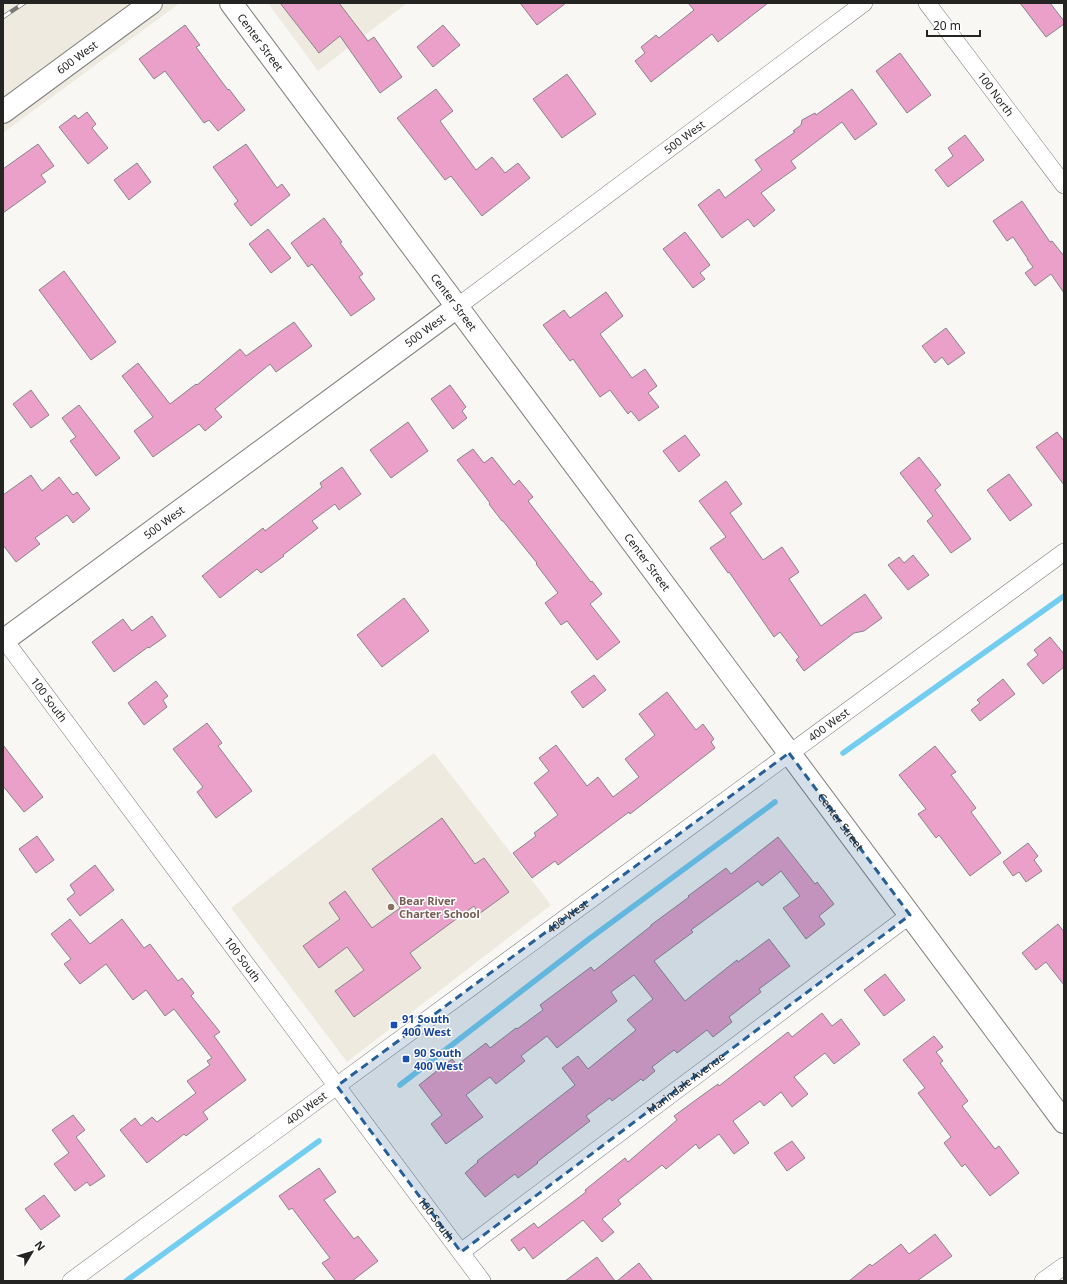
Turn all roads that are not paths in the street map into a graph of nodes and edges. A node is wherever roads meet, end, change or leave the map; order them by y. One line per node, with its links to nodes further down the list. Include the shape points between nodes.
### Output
1 (151, 3): 5 (street, 600 West)
2 (231, 3): 7 (street, Center Street)
3 (864, 3): 7 (street, 500 West)
4 (927, 3): 6 (street, 100 North)
5 (3, 112)
6 (1064, 186)
7 (457, 307): 9 (street, 500 West); 10 (street, Center Street)
8 (1064, 552): 10 (street, 400 West)
9 (3, 640): 12 (street, 100 South)
10 (789, 753): 11 (street, Center Street); 12 (street, 400 West)
11 (910, 915): 13 (street, Center Street); 14 (street, Marindale Avenue)
12 (336, 1086): 14 (street, 100 South); 16 (street, 400 West)
13 (1064, 1122)
14 (461, 1252): 17 (street, 100 South)
15 (1064, 1266): 18 (street)
16 (71, 1281)
17 (482, 1281)
18 (1043, 1281)

